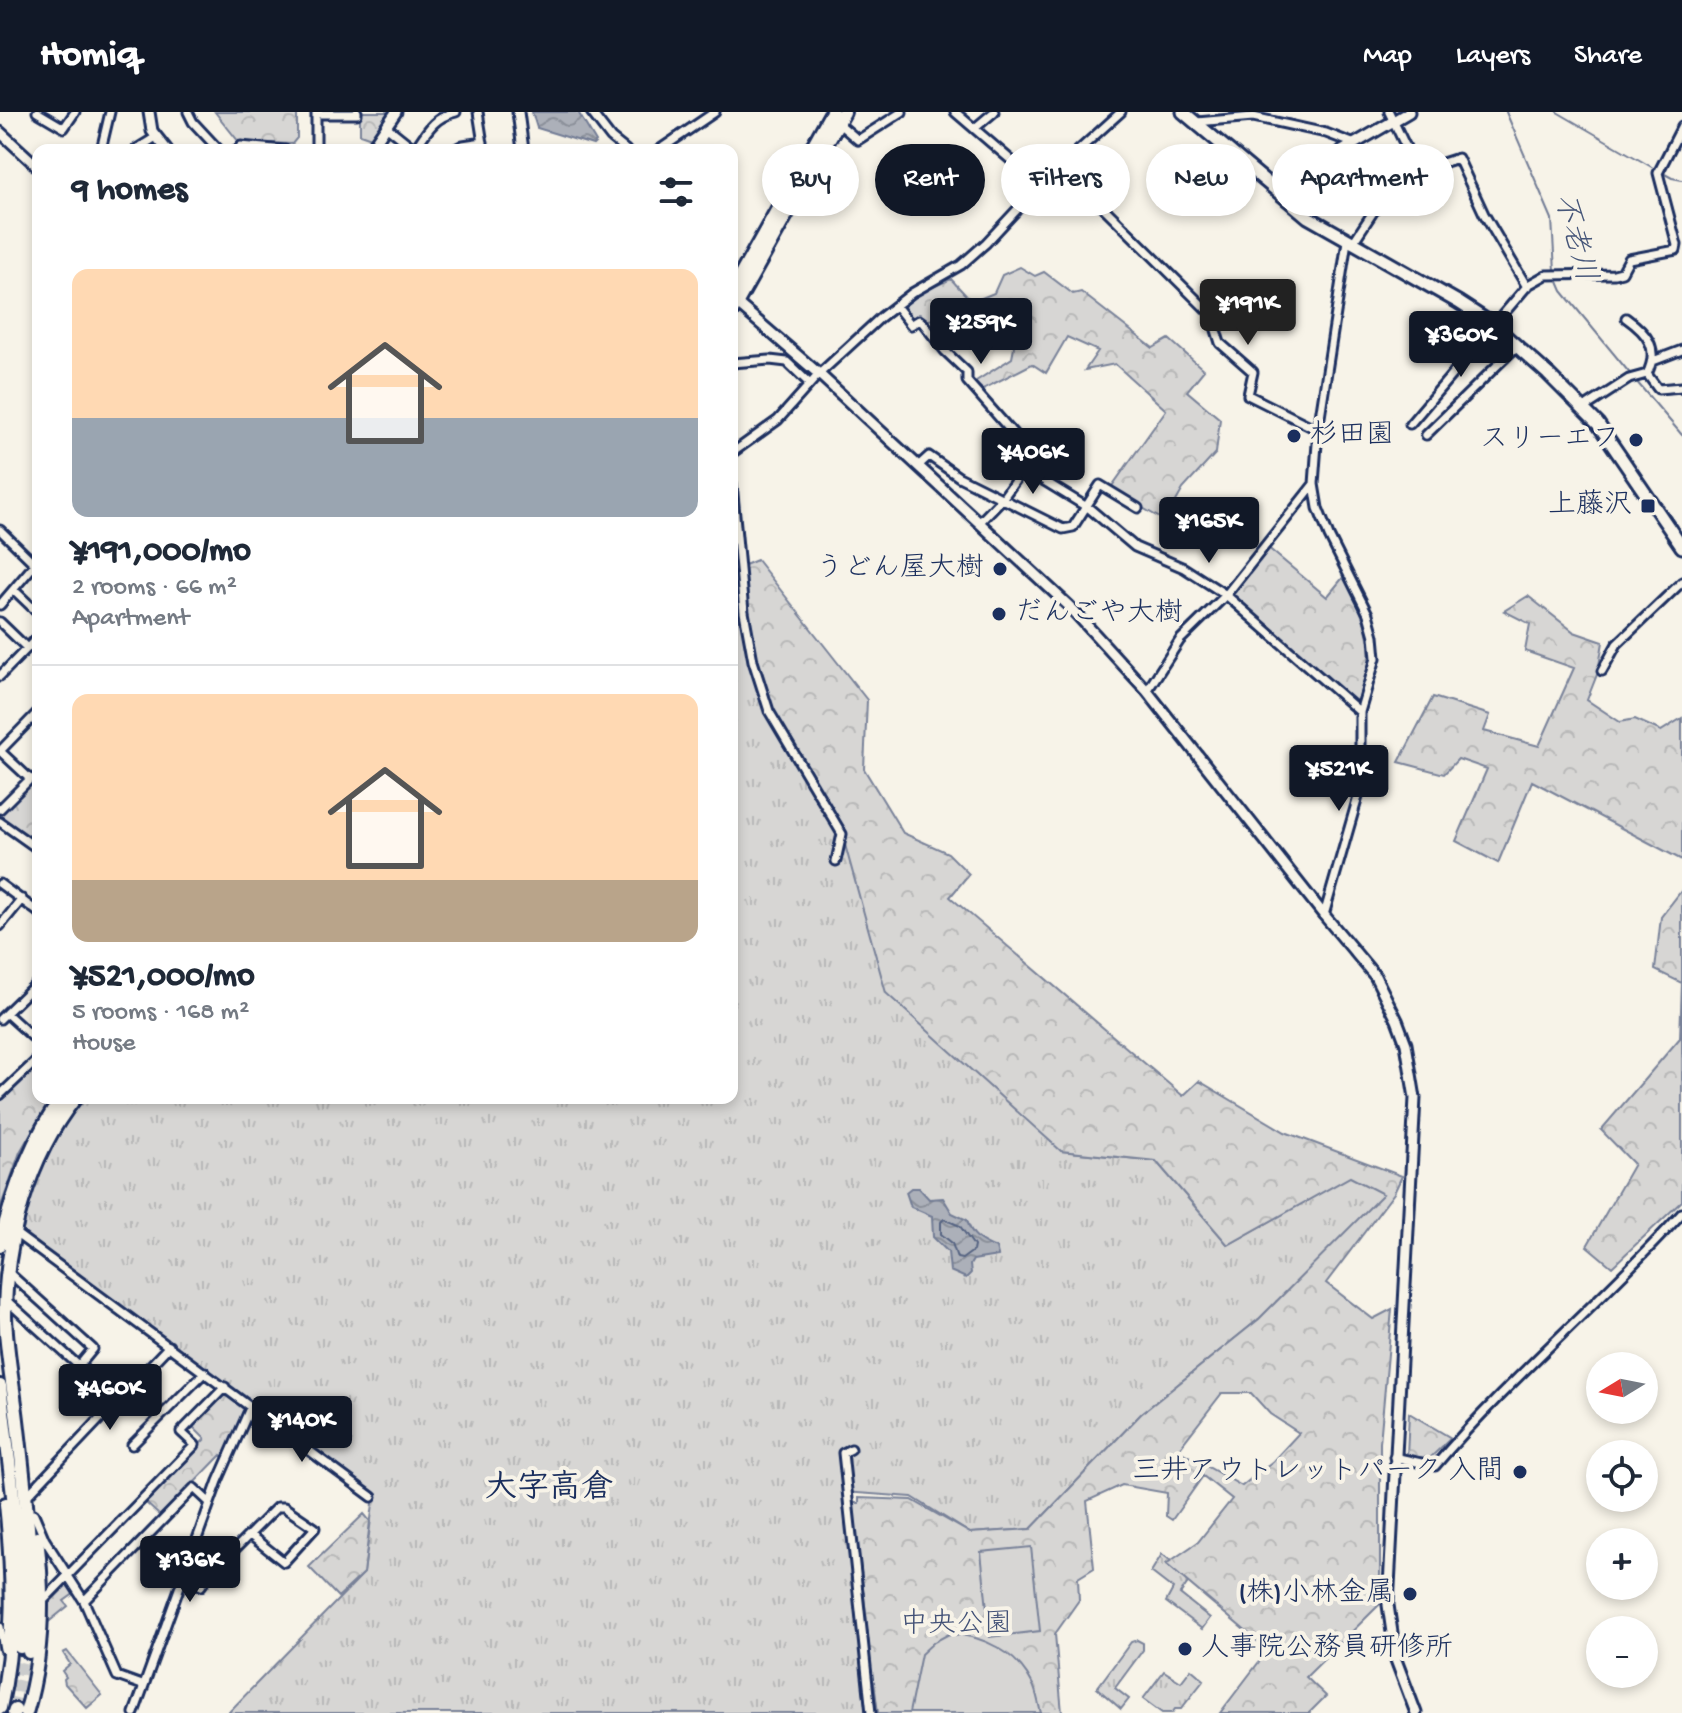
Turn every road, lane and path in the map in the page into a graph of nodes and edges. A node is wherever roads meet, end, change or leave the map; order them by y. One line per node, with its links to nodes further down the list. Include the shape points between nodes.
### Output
1 (37, 112): 2 (street, via 64,128)
2 (75, 112)
3 (110, 112): 28 (street)
4 (149, 112): 27 (street)
5 (188, 112): 31 (street)
6 (357, 112): 18 (street)
7 (396, 112): 23 (street)
8 (456, 112): 35 (street, via 432,123)
9 (478, 112): 36 (street)
10 (518, 112): 37 (street)
11 (715, 112): 39 (street)
12 (902, 112): 20 (street, via 858,140)
13 (955, 112): 25 (street)
14 (994, 112): 25 (street)
15 (1121, 112): 40 (street)
16 (1183, 112): 22 (main road)
17 (1409, 112): 21 (street)
18 (316, 113): 32 (street)
19 (594, 113): 38 (street)
20 (838, 116): 53 (highway)
21 (1391, 117): 41 (street); 42 (street)
22 (1195, 122): 41 (street, via 1253,117); 46 (main road)
23 (386, 126): 33 (street); 34 (street)
24 (1682, 126): 52 (street, via 1659,170 1676,250 1629,259 1622,272 1614,274 1546,275)
25 (975, 128): 43 (street)
26 (0, 132): 45 (street)
27 (156, 137): 29 (street); 30 (street)
28 (102, 144)
29 (145, 144)
30 (162, 144)
31 (213, 144)
32 (316, 144)
33 (374, 144)
34 (408, 144)
35 (420, 144)
36 (483, 144)
37 (522, 144)
38 (618, 144)
39 (668, 144)
40 (1086, 144)
41 (1355, 144)
42 (1404, 144)
43 (1001, 151)
44 (1454, 157): 52 (street, via 1461,159 1484,214)
45 (32, 161)
46 (1272, 187)
47 (1011, 216): 55 (street, via 968,259)
48 (1112, 216): 68 (street, via 1211,314 1220,343 1253,372 1248,395)
49 (1307, 216): 51 (main road)
50 (1369, 216): 51 (street)
51 (1349, 242): 57 (main road); 68 (street)
52 (1527, 287): 57 (street)
53 (738, 292)
54 (738, 305): 62 (street)
55 (896, 306): 62 (street); 72 (street, via 911,325 923,323 1033,456)
56 (1626, 318): 60 (street, via 1650,342)
57 (1492, 324): 58 (main road); 67 (street)
58 (1517, 346): 66 (main road); 69 (street)
59 (1682, 350): 60 (street)
60 (1653, 361): 63 (street)
61 (738, 363): 64 (street, via 787,362)
62 (819, 374): 64 (street); 71 (street)
63 (1647, 374): 65 (street, via 1658,389); 66 (street)
64 (810, 384): 70 (street, via 778,420)
65 (1682, 387)
66 (1584, 408): 79 (main road)
67 (1410, 424)
68 (1318, 430): 73 (street)
69 (1426, 435)
70 (738, 449)
71 (918, 466): 74 (street, via 929,456); 77 (street)
72 (1023, 468): 74 (street); 75 (street)
73 (1314, 484): 85 (street); 94 (street, via 1329,536 1374,636 1376,658)
74 (1002, 499): 75 (street, via 1063,529 1073,527); 77 (street)
75 (1086, 506): 76 (street, via 1100,485); 85 (street, via 1135,547 1184,568)
76 (1138, 508)
77 (979, 523): 93 (street, via 1069,606)
78 (0, 530): 81 (street)
79 (1682, 547)
80 (738, 548): 102 (street, via 753,661 769,711 842,834)
81 (32, 561)
82 (32, 571): 84 (street)
83 (1682, 582): 91 (street, via 1617,644)
84 (14, 590): 86 (street); 87 (street)
85 (1226, 595): 93 (street, via 1180,640); 94 (street)
86 (0, 605)
87 (32, 607)
88 (0, 622): 90 (street)
89 (32, 643): 90 (street)
90 (27, 648): 92 (street)
91 (1602, 671)
92 (1, 674)
93 (1147, 691): 106 (street)
94 (1360, 712): 106 (street, via 1360,790)
95 (32, 718): 96 (street)
96 (0, 751): 97 (street)
97 (32, 777)
98 (32, 781): 99 (street)
99 (0, 809)
100 (0, 822): 101 (street)
101 (32, 845)
102 (836, 861)
103 (0, 884): 104 (street)
104 (22, 899): 105 (street); 107 (street)
105 (32, 907)
106 (1324, 915): 128 (street, via 1375,976 1397,1020 1412,1069 1412,1178)
107 (0, 926)
108 (32, 988): 109 (street)
109 (3, 1016): 110 (street)
110 (31, 1035)
111 (32, 1065): 112 (street)
112 (0, 1095)
113 (58, 1104): 117 (highway, via 19,1178)
114 (71, 1104): 116 (highway, via 29,1182)
115 (1682, 1213): 128 (street, via 1435,1466)
116 (15, 1233): 118 (highway); 120 (street)
117 (0, 1245)
118 (8, 1272): 119 (highway); 119 (street, via 93,1349 79,1366)
119 (6, 1300): 121 (highway)
120 (169, 1346): 122 (street); 130 (street)
121 (5, 1370): 130 (highway)
122 (205, 1372): 124 (street); 126 (street)
123 (0, 1386): 129 (highway)
124 (225, 1387): 125 (street); 137 (street, via 181,1432 195,1445)
125 (251, 1406): 131 (street); 132 (street)
126 (132, 1445)
127 (851, 1449): 145 (street, via 843,1453)
128 (1394, 1457): 146 (street, via 1388,1605 1396,1660)
129 (10, 1471): 133 (highway, via 4,1479); 141 (highway, via 23,1594)
130 (28, 1495): 134 (highway); 141 (highway, via 32,1597)
131 (372, 1497)
132 (210, 1503): 136 (street); 138 (street, via 194,1488)
133 (3, 1504): 141 (highway)
134 (34, 1514): 137 (street); 139 (highway)
135 (250, 1535): 135 (street, via 277,1507 315,1528 284,1562); 136 (street, via 201,1586)
136 (184, 1574): 142 (street)
137 (68, 1578): 138 (street); 139 (street)
138 (84, 1601): 142 (street, via 117,1676)
139 (41, 1603): 141 (highway)
140 (0, 1627): 141 (street, via 4,1649)
141 (21, 1652): 143 (highway); 143 (highway)
142 (142, 1685): 144 (street)
143 (16, 1711)
144 (134, 1713)
145 (871, 1713)
146 (1416, 1713)

